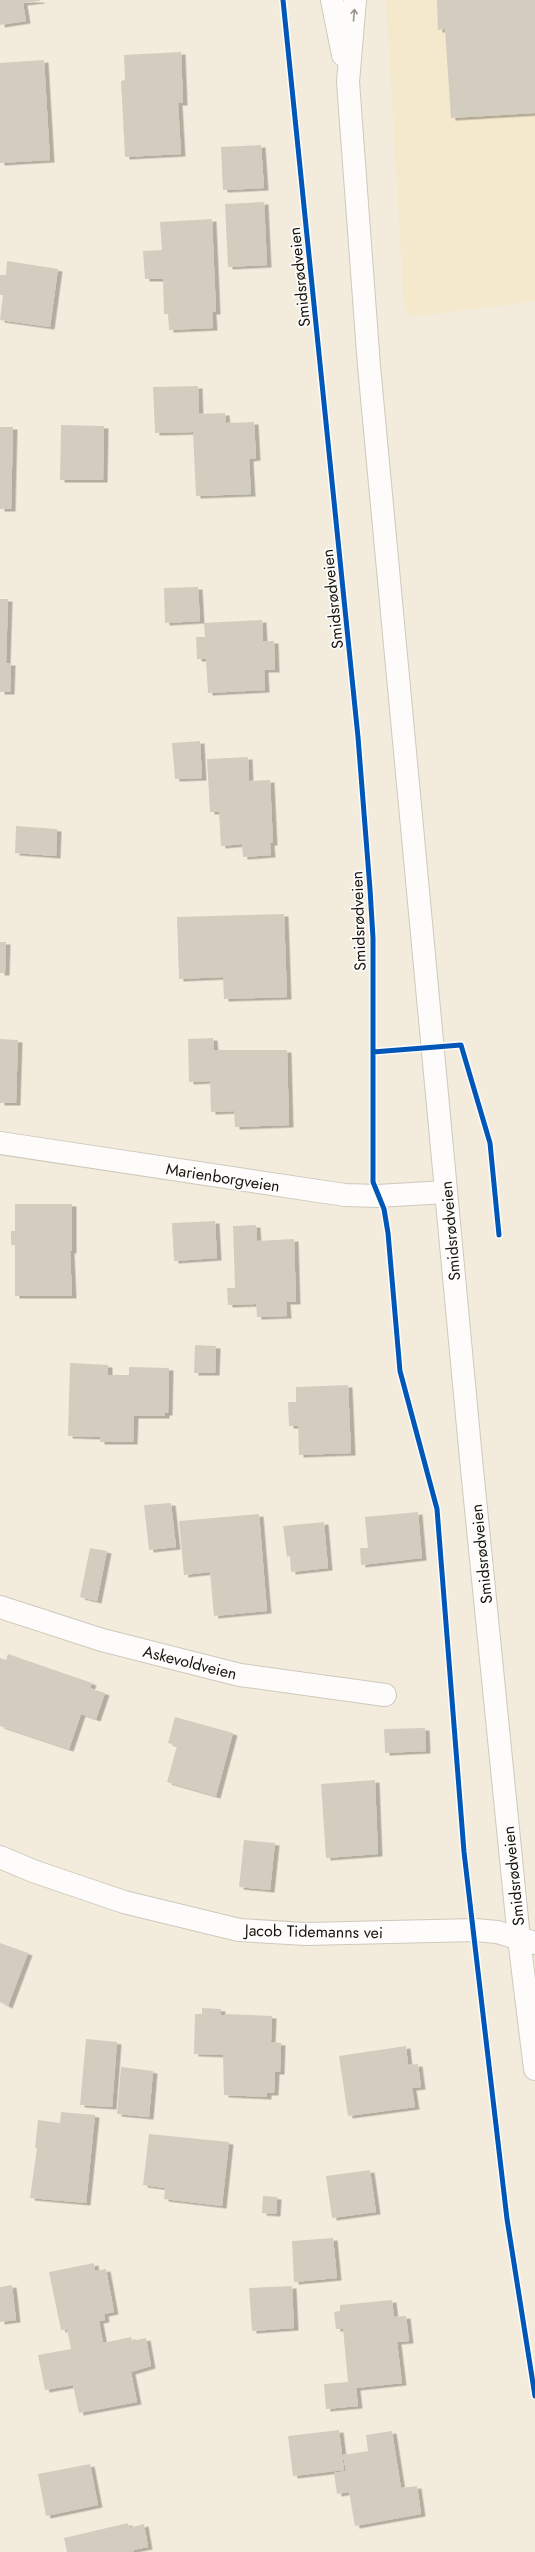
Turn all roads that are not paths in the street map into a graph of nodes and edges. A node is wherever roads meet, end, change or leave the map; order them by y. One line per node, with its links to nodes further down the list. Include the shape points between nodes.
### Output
1 (332, 0): 3 (main road, Smidsrødveien)
2 (355, 0): 3 (main road, Smidsrødveien, one-way to 2)
3 (348, 82): 5 (main road, Smidsrødveien, via 369,366)
4 (0, 1143): 5 (main road, Marienborgveien, via 345,1195)
5 (446, 1192): 9 (main road, Smidsrødveien)
6 (0, 1607): 7 (main road, Askevoldveien, via 102,1640 240,1675)
7 (385, 1694)
8 (0, 1857): 9 (main road, Jacob Tidemanns vei, via 124,1902 239,1930 306,1934 475,1930 497,1932)
9 (527, 1941): 10 (main road, Smidsrødveien)
10 (535, 2069)

